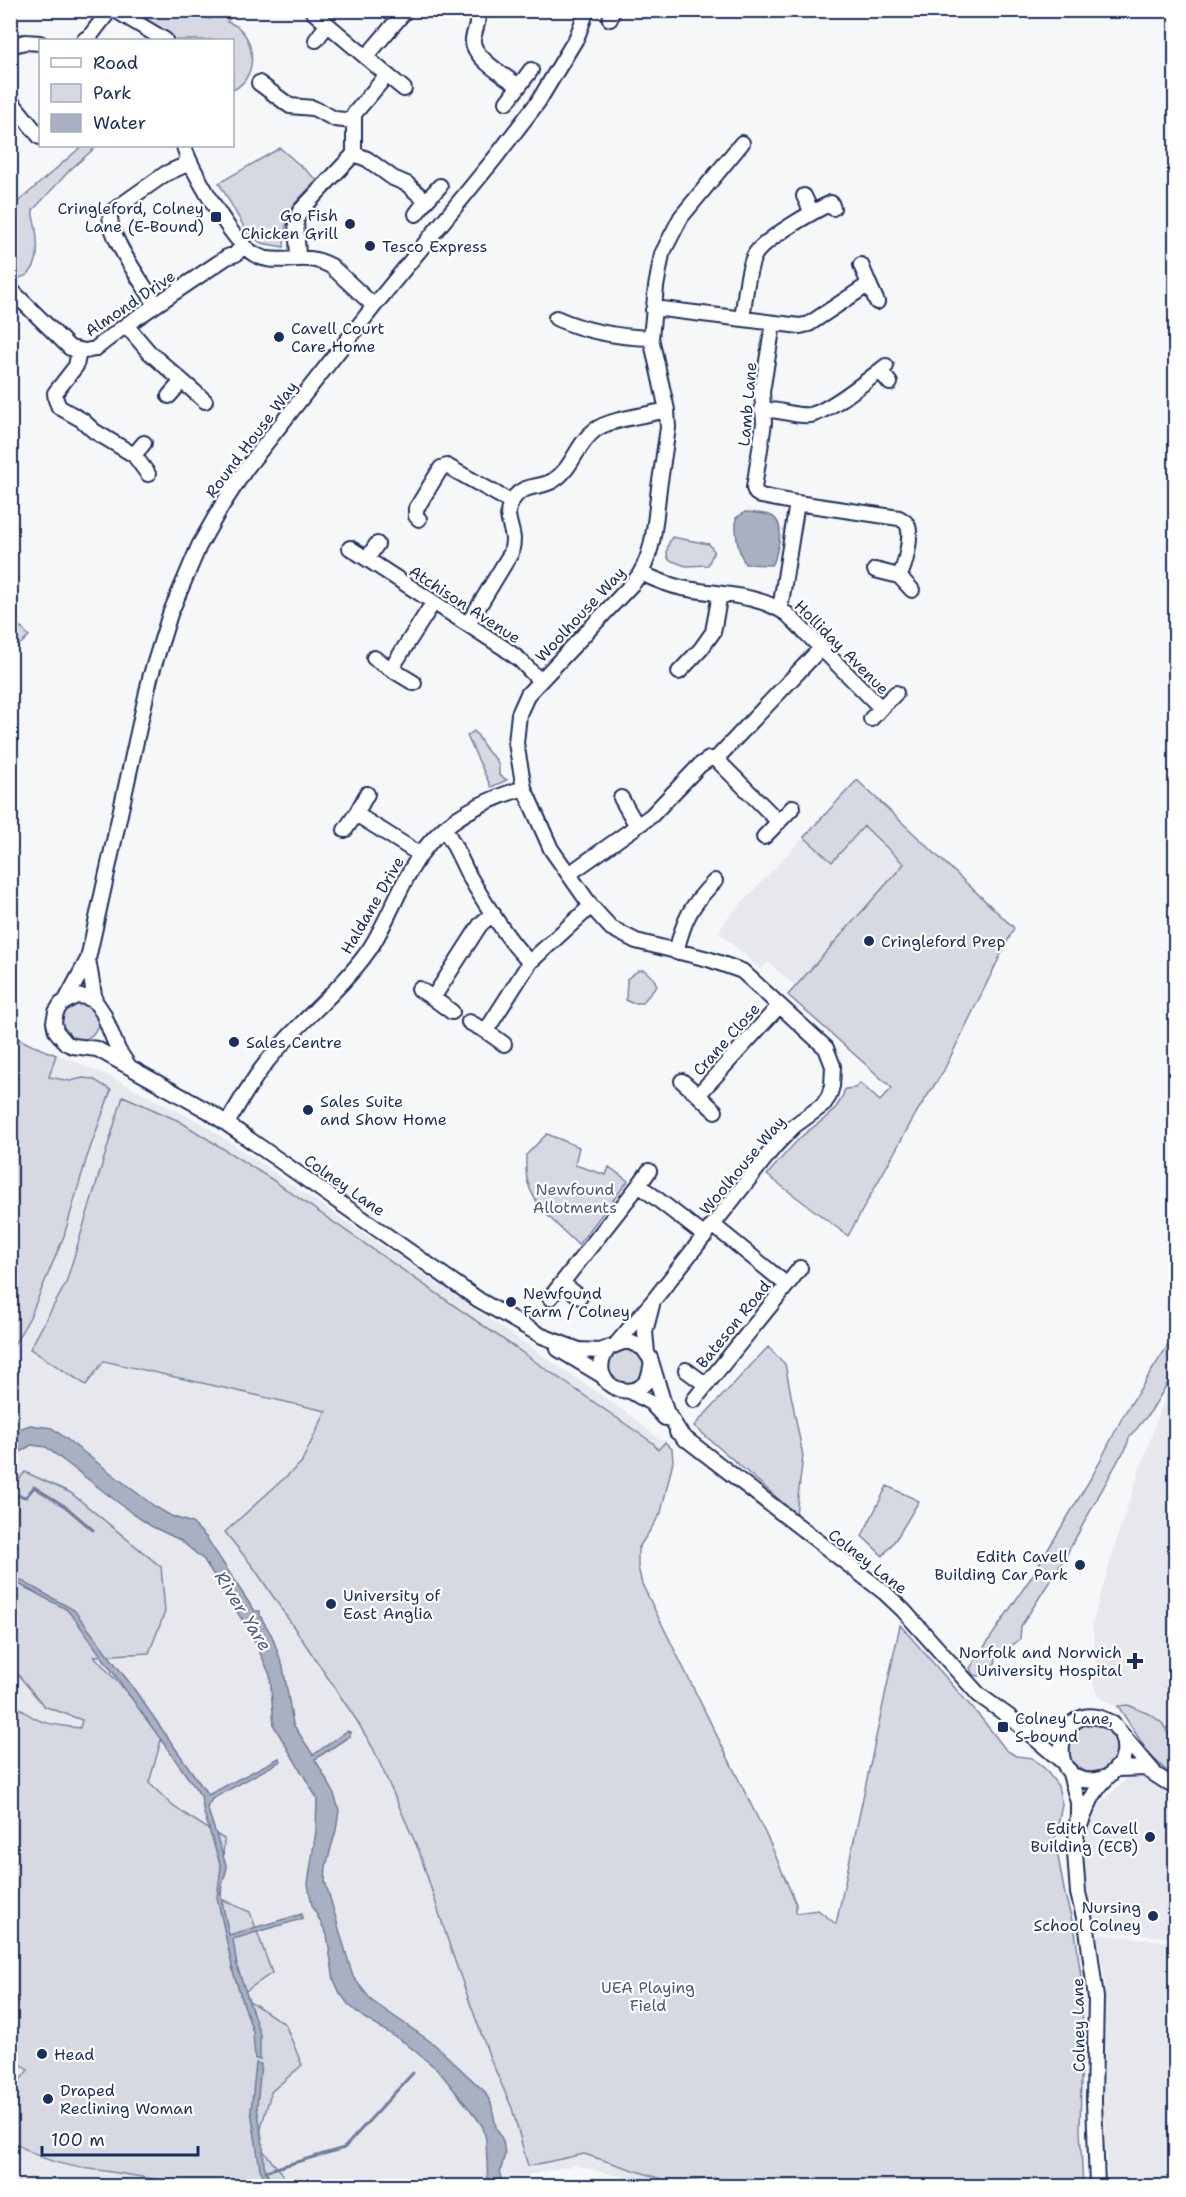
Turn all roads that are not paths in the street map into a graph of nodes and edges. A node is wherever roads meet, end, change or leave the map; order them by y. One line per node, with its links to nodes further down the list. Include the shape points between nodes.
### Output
1 (110, 10): 8 (street)
2 (115, 10): 9 (street)
3 (406, 10): 13 (street)
4 (479, 10): 17 (street, via 475,49 482,59)
5 (587, 10): 40 (street, Round House Way, via 577,37 538,102)
6 (313, 12): 7 (street)
7 (327, 25): 10 (street); 13 (street)
8 (86, 39)
9 (163, 39)
10 (316, 40)
11 (39, 43): 12 (street)
12 (10, 46)
13 (366, 57): 15 (street)
14 (531, 70): 17 (street)
15 (387, 75): 18 (street); 21 (street, via 358,109)
16 (259, 83): 21 (street, via 282,91 290,106 313,108 335,119)
17 (519, 86): 20 (street)
18 (404, 89)
19 (10, 100): 22 (street)
20 (507, 102)
21 (353, 121): 25 (street)
22 (39, 136)
23 (742, 143): 41 (street, Woolhouse Way, via 693,200 672,234 662,254)
24 (184, 147): 26 (street)
25 (354, 154): 29 (street, via 407,184); 34 (street, via 300,211 296,221)
26 (189, 161): 33 (street); 39 (street, via 111,212 108,219 115,239)
27 (440, 186): 29 (street)
28 (804, 196): 31 (street)
29 (426, 201): 32 (street)
30 (833, 204): 31 (street)
31 (812, 213): 43 (street, via 755,254)
32 (416, 214)
33 (242, 245): 34 (street, via 266,259); 39 (street, Almond Drive, via 236,254)
34 (298, 258): 40 (street, via 315,259 331,266)
35 (861, 265): 36 (street)
36 (869, 284): 38 (street); 44 (street, via 808,324)
37 (10, 290): 47 (street, Almond Drive, via 70,348)
38 (877, 302)
39 (156, 305): 45 (street, Almond Drive)
40 (374, 306): 97 (street, Round House Way, via 245,470 199,546 181,585 150,678)
41 (653, 310): 43 (street); 46 (street, Woolhouse Way)
42 (556, 318): 46 (street, via 594,332)
43 (742, 318): 44 (street)
44 (773, 324): 53 (street, Lamb Lane)
45 (126, 325): 47 (street, Almond Drive, via 94,349); 48 (street)
46 (651, 338): 52 (street, Woolhouse Way)
47 (79, 351): 55 (street, via 76,366 56,393 56,400 94,432)
48 (182, 381): 50 (street); 51 (street)
49 (890, 383): 53 (street, via 883,369 816,413)
50 (168, 396)
51 (205, 401)
52 (667, 410): 57 (street, via 595,430 564,473 551,482 528,487); 64 (street, Woolhouse Way, via 654,532)
53 (762, 410): 58 (street, Lamb Lane, via 764,423 754,488 761,496)
54 (144, 443): 55 (street)
55 (134, 455): 56 (street)
56 (148, 474)
57 (511, 502): 59 (street, via 447,466 441,468 416,509); 70 (street, via 507,514 513,541 511,553)
58 (797, 503): 65 (street, Lamb Lane, via 906,522 909,539); 69 (street)
59 (419, 519)
60 (377, 544): 62 (street)
61 (350, 548): 62 (street, Atchison Avenue)
62 (367, 559): 68 (street, Atchison Avenue)
63 (875, 570): 65 (street)
64 (641, 573): 67 (street, Holliday Avenue, via 679,588); 75 (street, Woolhouse Way)
65 (899, 576): 66 (street)
66 (912, 590)
67 (720, 594): 69 (street, Holliday Avenue, via 760,600); 74 (street, via 710,638)
68 (433, 603): 70 (street, Atchison Avenue); 73 (street)
69 (780, 609): 71 (street, Holliday Avenue)
70 (468, 624): 75 (street, Atchison Avenue, via 520,660)
71 (821, 648): 78 (street, Holliday Avenue); 80 (street)
72 (374, 658): 73 (street)
73 (391, 669): 76 (street)
74 (679, 672)
75 (540, 681): 81 (street, Woolhouse Way, via 523,703 517,728)
76 (414, 683)
77 (897, 693): 78 (street, Holliday Avenue)
78 (881, 708): 79 (street, Holliday Avenue)
79 (871, 719)
80 (716, 759): 86 (street); 87 (street, via 700,765)
81 (524, 788): 88 (street, Haldane Drive, via 491,800); 92 (street, Woolhouse Way, via 551,849)
82 (367, 794): 85 (street)
83 (621, 798): 87 (street)
84 (793, 807): 86 (street)
85 (356, 814): 89 (street); 91 (street)
86 (779, 822): 90 (street)
87 (637, 826): 92 (street)
88 (444, 828): 91 (street, Haldane Drive); 95 (street)
89 (345, 830)
90 (764, 837)
91 (421, 855): 114 (street, Haldane Drive, via 368,951 329,999 268,1060)
92 (569, 874): 94 (street, Woolhouse Way)
93 (715, 881): 96 (street, via 688,912)
94 (591, 906): 96 (street, Woolhouse Way, via 611,928 636,941); 98 (street)
95 (493, 913): 98 (street); 100 (street, via 480,925)
96 (676, 952): 103 (street, Woolhouse Way, via 742,971)
97 (88, 959): 101 (street, Round House Way); 102 (street, Round House Way)
98 (530, 962): 107 (street)
99 (419, 989): 100 (street)
100 (433, 998): 104 (street)
101 (66, 1000): 102 (street, via 76,996); 109 (street, Colney Lane, via 56,1012 56,1031 66,1043)
102 (95, 1001): 105 (street, Colney Lane)
103 (779, 1006): 112 (street, Crane Close); 117 (street, Woolhouse Way, via 826,1048 833,1066 829,1096 774,1147)
104 (452, 1012)
105 (105, 1020): 109 (street, via 99,1038); 110 (street, Colney Lane)
106 (469, 1022): 107 (street)
107 (486, 1031): 108 (street)
108 (504, 1044)
109 (81, 1046): 110 (street, Colney Lane, via 97,1049)
110 (128, 1065): 114 (street, Colney Lane)
111 (682, 1081): 112 (street, Crane Close)
112 (698, 1095): 113 (street, Crane Close)
113 (715, 1111)
114 (227, 1123): 124 (street, Colney Lane, via 479,1300)
115 (649, 1171): 116 (street)
116 (639, 1185): 117 (street, Bateson Road); 119 (street)
117 (709, 1231): 120 (street, Bateson Road); 123 (street, Woolhouse Way)
118 (800, 1268): 120 (street, Bateson Road)
119 (562, 1283): 121 (street); 122 (street)
120 (787, 1284): 129 (street, Bateson Road)
121 (550, 1298)
122 (580, 1298)
123 (653, 1300): 125 (street, Woolhouse Way); 126 (street, Woolhouse Way, via 645,1332)
124 (542, 1336): 125 (street, Colney Lane, via 585,1352); 128 (street, Colney Lane)
125 (613, 1346): 126 (street, Colney Lane, via 630,1342 643,1348); 128 (street, via 602,1362)
126 (649, 1358): 130 (street, via 647,1380); 132 (street, Colney Lane, via 666,1411)
127 (686, 1370): 129 (street, Bateson Road)
128 (603, 1376): 130 (street, Colney Lane, via 614,1388)
129 (705, 1384): 131 (street, Bateson Road)
130 (630, 1391): 132 (street, Colney Lane, via 658,1409)
131 (694, 1400)
132 (684, 1439): 133 (street, Colney Lane, via 885,1593 979,1695)
133 (1018, 1724): 134 (street, Colney Lane, via 1044,1730); 136 (street, Colney Lane)
134 (1067, 1729): 135 (street, Colney Lane, via 1085,1717 1095,1717 1105,1719); 136 (street, Colney Lane, via 1060,1746)
135 (1119, 1731): 137 (street, Colney Lane); 138 (street, Colney Lane, via 1124,1754)
136 (1066, 1766): 138 (street, Colney Lane, via 1077,1777 1088,1780 1099,1780); 140 (street, Colney Lane, via 1077,1803)
137 (1153, 1771): 138 (street, Colney Lane, via 1136,1767); 139 (street, Colney Lane)
138 (1113, 1772): 140 (street, Colney Lane, via 1095,1792)
139 (1176, 1788)
140 (1077, 1829): 141 (street, Colney Lane, via 1077,1893 1087,1929 1096,1998)
141 (1097, 2187)

